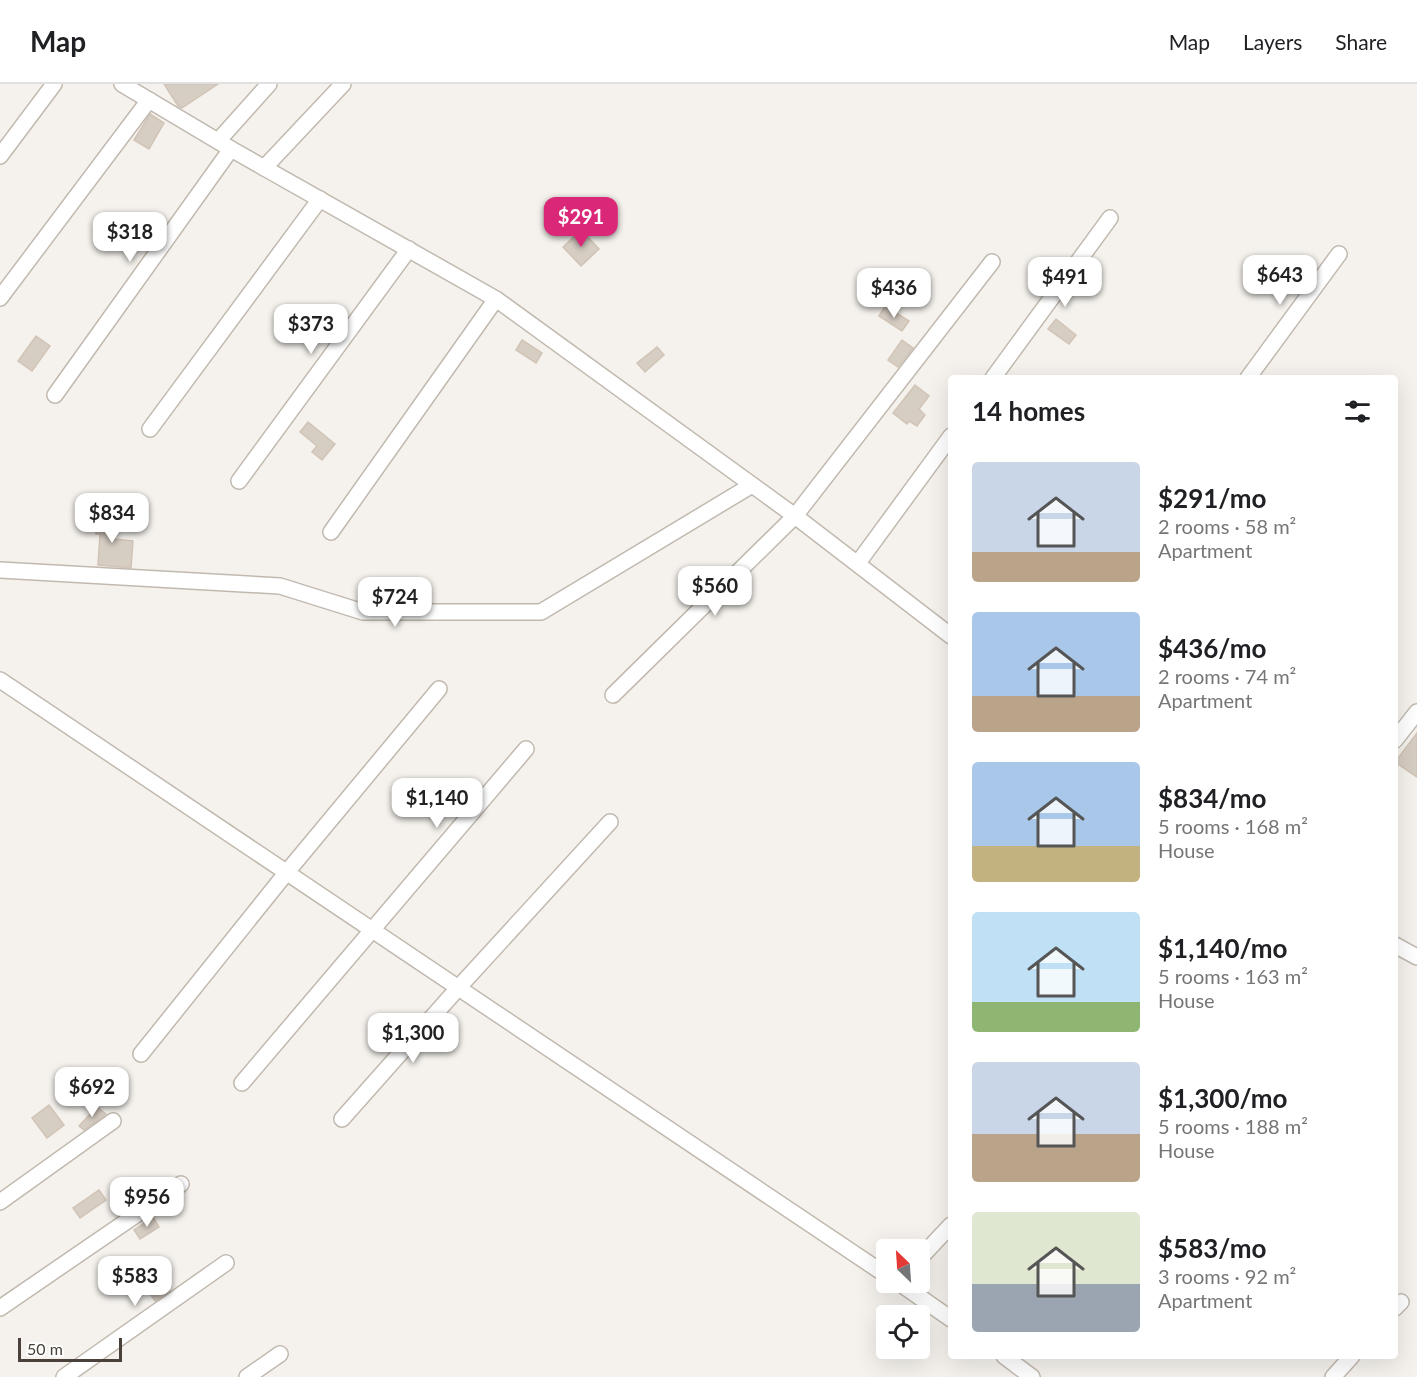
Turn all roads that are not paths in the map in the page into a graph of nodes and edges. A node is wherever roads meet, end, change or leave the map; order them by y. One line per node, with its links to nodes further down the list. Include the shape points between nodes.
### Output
1 (54, 84): 7 (street)
2 (122, 84): 5 (street)
3 (269, 84): 6 (street)
4 (343, 84): 8 (street)
5 (150, 100): 6 (street); 14 (street)
6 (224, 145): 8 (street); 18 (street)
7 (0, 156)
8 (264, 168): 9 (street)
9 (320, 199): 11 (street); 19 (street)
10 (1110, 218): 16 (street)
11 (409, 249): 15 (street); 21 (street)
12 (1340, 254): 17 (street)
13 (992, 262): 23 (street)
14 (0, 298)
15 (496, 299): 22 (street); 24 (street)
16 (995, 375)
17 (1250, 375)
18 (55, 395)
19 (150, 429)
20 (948, 440): 25 (street)
21 (239, 481)
22 (752, 485): 23 (street); 26 (street, via 541,612 363,612 280,586)
23 (795, 516): 25 (street); 30 (street)
24 (331, 532)
25 (858, 563): 27 (street)
26 (0, 570)
27 (948, 634)
28 (0, 680): 35 (street)
29 (439, 689): 35 (street)
30 (613, 695)
31 (1417, 712): 32 (street)
32 (1398, 736)
33 (526, 749): 36 (street)
34 (610, 822): 39 (street)
35 (287, 872): 36 (street); 40 (street)
36 (373, 930): 39 (street); 41 (street)
37 (1398, 947): 38 (street)
38 (1417, 957)
39 (459, 987): 42 (street); 49 (street)
40 (141, 1054)
41 (242, 1083)
42 (342, 1119)
43 (113, 1121): 45 (street)
44 (181, 1184): 51 (street)
45 (0, 1202)
46 (948, 1228): 47 (street)
47 (930, 1247)
48 (226, 1263): 56 (street)
49 (876, 1268)
50 (914, 1293): 52 (street)
51 (0, 1308)
52 (948, 1317)
53 (280, 1354): 57 (street)
54 (1008, 1359): 58 (street)
55 (1349, 1359): 59 (street)
56 (64, 1377)
57 (247, 1377)
58 (1032, 1377)
59 (1333, 1377)

